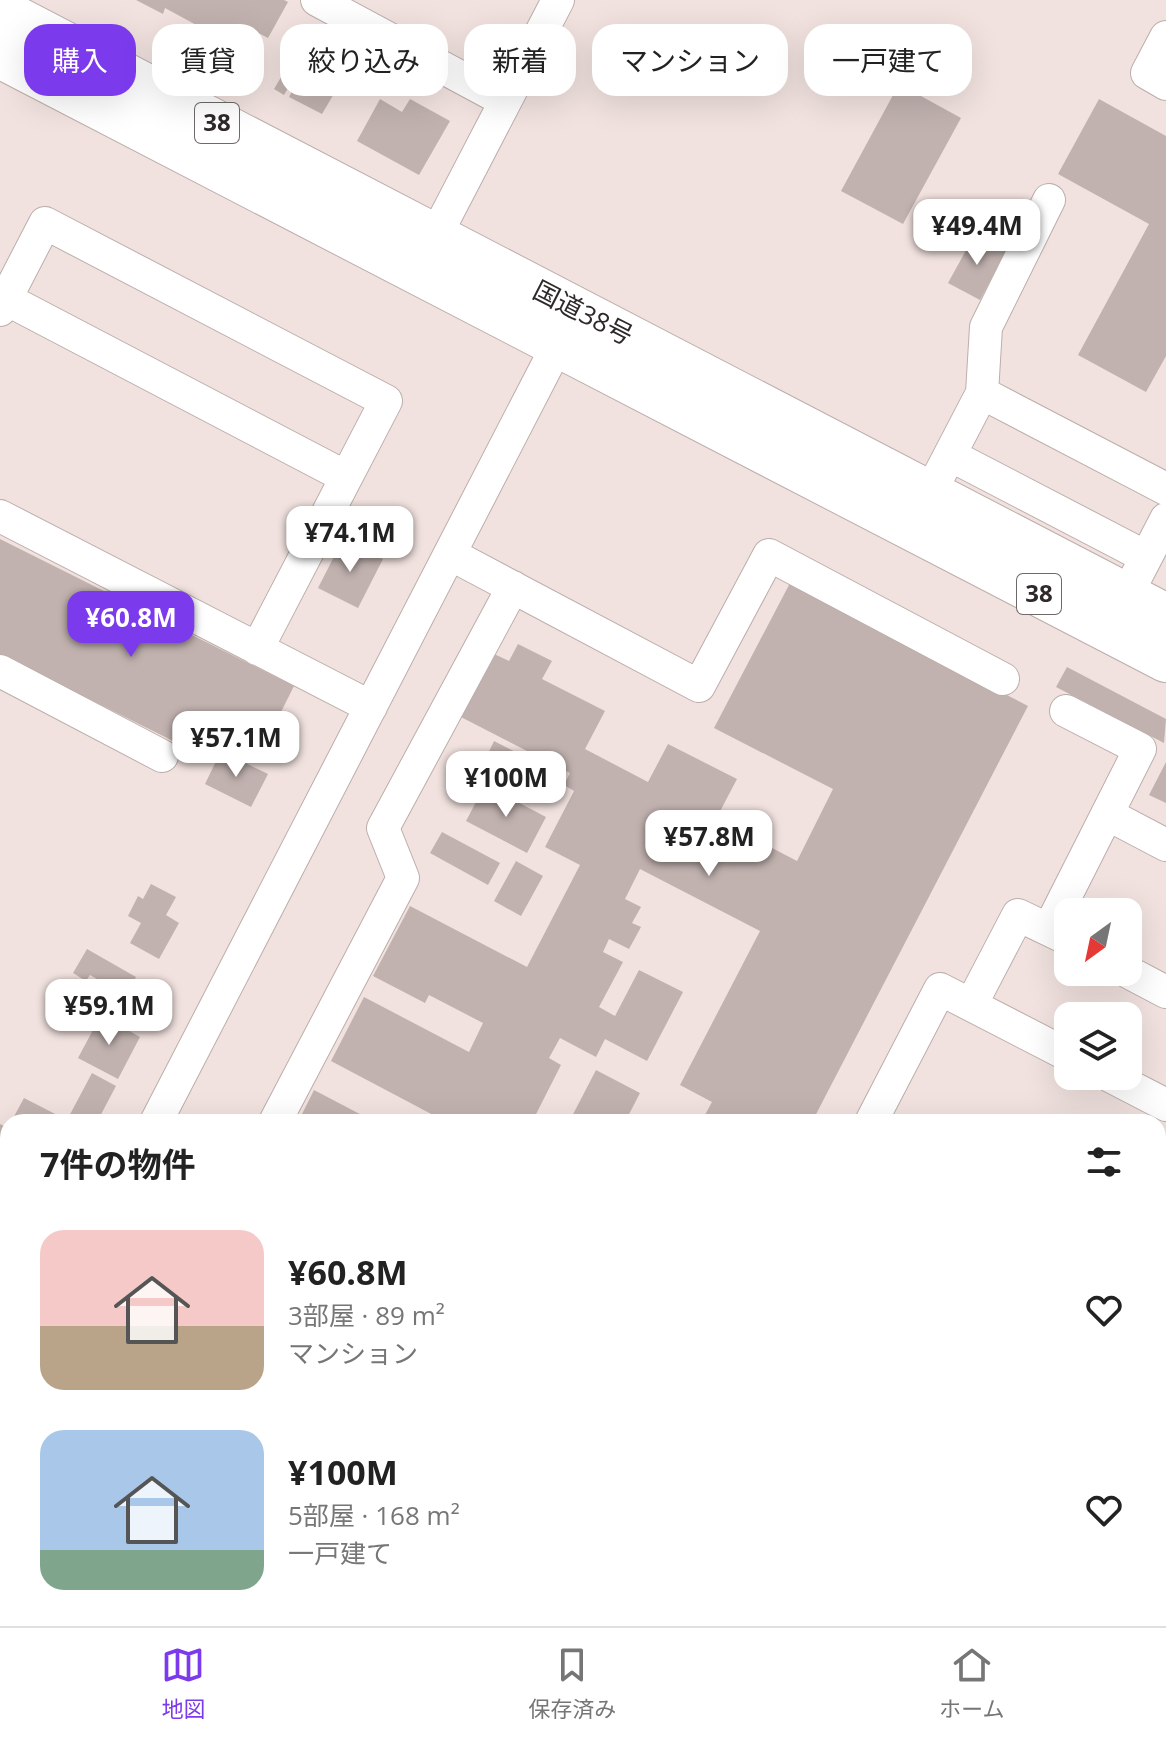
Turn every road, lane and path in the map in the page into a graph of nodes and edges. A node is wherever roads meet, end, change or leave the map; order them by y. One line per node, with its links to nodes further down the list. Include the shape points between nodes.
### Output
1 (317, 0): 7 (street)
2 (558, 0): 7 (street)
3 (0, 10): 9 (highway, 国道38号 / 38)
4 (1166, 37): 6 (street, via 1147,73)
5 (0, 56): 9 (highway, 国道38号 / 38)
6 (1166, 84)
7 (505, 101): 9 (street)
8 (1049, 200): 12 (street, via 986,327)
9 (426, 254): 11 (highway, 国道38号 / 38)
10 (3, 304): 14 (street); 14 (street, via 45,223 386,401)
11 (567, 327): 16 (highway, 国道38号 / 38); 19 (street)
12 (982, 393): 13 (street); 15 (street)
13 (950, 455): 16 (street); 20 (street)
14 (346, 477): 24 (street)
15 (1166, 489)
16 (921, 511): 22 (highway, 国道38号 / 38); 25 (highway, 国道38号 / 38)
17 (0, 516): 24 (street)
18 (1166, 519): 20 (street)
19 (450, 554): 21 (street); 28 (street)
20 (1146, 557): 22 (street)
21 (513, 587): 27 (street, via 699,686 769,555); 42 (street, via 383,828 403,878)
22 (1126, 595): 23 (highway, 国道38号 / 38)
23 (1166, 616)
24 (257, 649): 28 (street)
25 (1166, 660)
26 (0, 671): 30 (street)
27 (1003, 679)
28 (371, 707): 41 (street)
29 (1066, 711): 31 (street, via 1140,749)
30 (162, 756)
31 (1107, 814): 32 (street); 33 (street)
32 (1166, 845)
33 (1073, 898)
34 (1054, 932): 37 (street, via 1018,915)
35 (1142, 979): 36 (street)
36 (1166, 992)
37 (971, 1005): 38 (street); 43 (street, via 940,989)
38 (1054, 1048)
39 (1137, 1090): 40 (street)
40 (1166, 1105)
41 (160, 1114)
42 (279, 1114)
43 (875, 1114)

